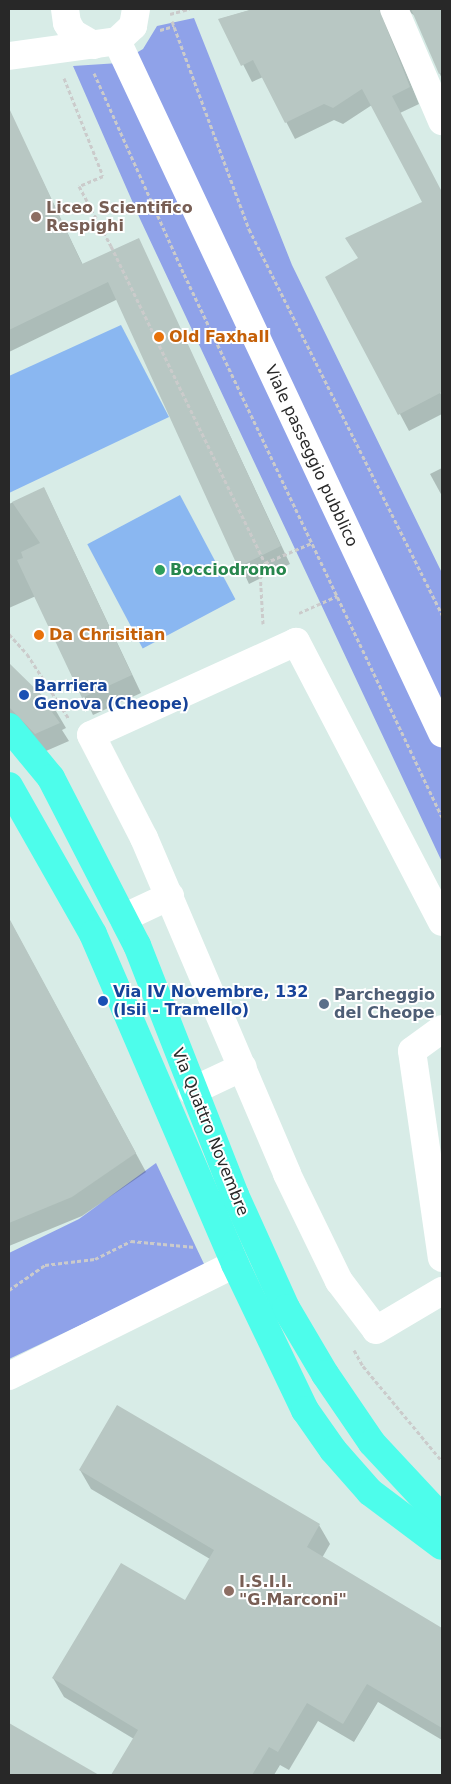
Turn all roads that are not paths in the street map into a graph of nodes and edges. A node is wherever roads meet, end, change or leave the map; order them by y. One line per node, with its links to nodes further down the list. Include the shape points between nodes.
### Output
1 (64, 9): 4 (street, via 73,33)
2 (394, 9): 6 (street)
3 (138, 11): 4 (street, via 126,35)
4 (101, 51): 5 (street); 8 (street, Viale passeggio pubblico)
5 (9, 56)
6 (442, 121)
7 (9, 727): 11 (main road, Via Quattro Novembre, via 52,778)
8 (442, 734)
9 (16, 797): 11 (main road, via 60,832 103,907); 16 (main road, Via Quattro Novembre, via 93,934)
10 (170, 896): 11 (street); 12 (street, via 91,735 296,642); 14 (street)
11 (123, 918): 15 (main road, Via Quattro Novembre, via 137,945)
12 (442, 922)
13 (442, 1029): 17 (street, via 412,1051)
14 (243, 1067): 15 (street); 19 (street, via 313,1231 339,1281 376,1330)
15 (192, 1091): 16 (main road, via 187,1116 210,1173); 21 (main road, Via Quattro Novembre, via 286,1308)
16 (209, 1201): 18 (main road, Via Quattro Novembre)
17 (442, 1258)
18 (235, 1264): 20 (street); 21 (main road, via 257,1278 294,1352 322,1398 340,1420); 23 (main road, Via Quattro Novembre, via 305,1410 332,1450 370,1492)
19 (442, 1291)
20 (9, 1376)
21 (372, 1444): 22 (main road, Via Quattro Novembre)
22 (442, 1518)
23 (442, 1546)

